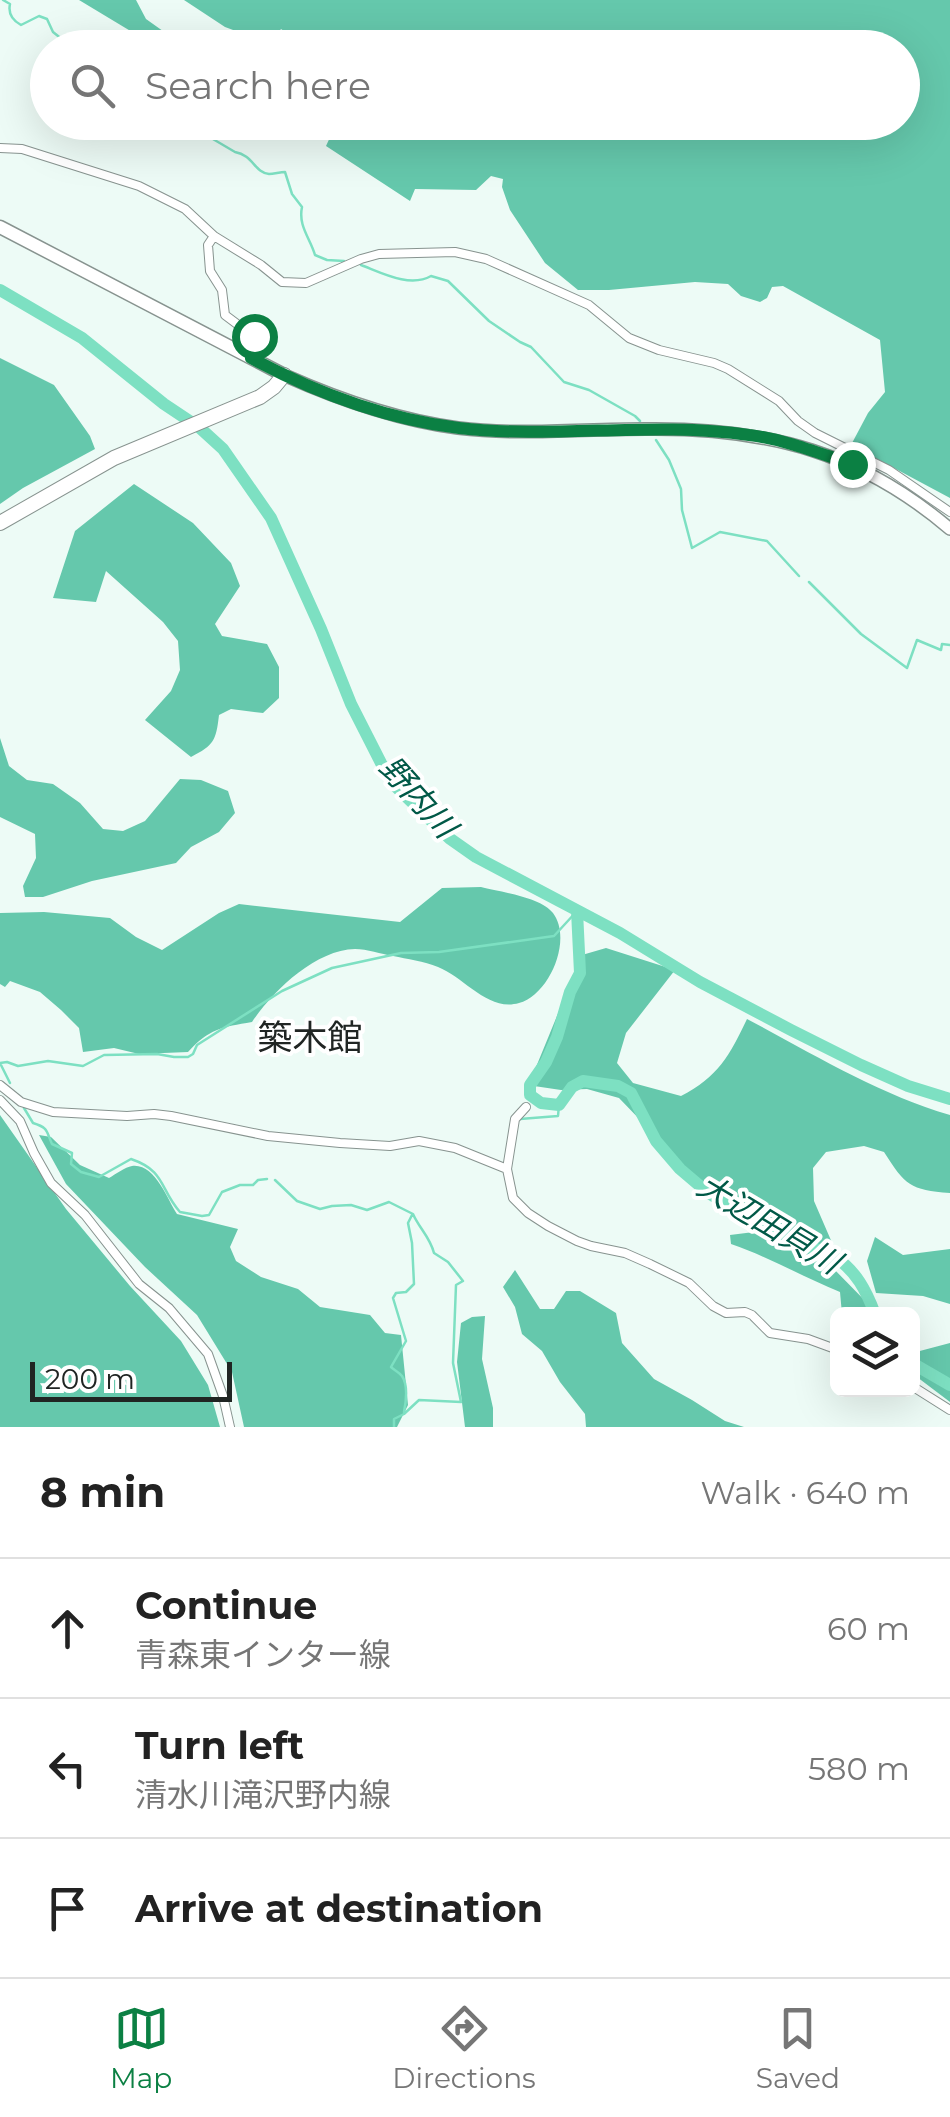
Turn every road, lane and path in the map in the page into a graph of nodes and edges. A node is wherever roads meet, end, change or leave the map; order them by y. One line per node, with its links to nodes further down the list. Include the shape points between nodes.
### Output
1 (0, 148): 3 (street, via 139,186 185,209)
2 (0, 228): 4 (main road)
3 (214, 236): 4 (street, via 208,244 210,271 222,290 225,315 254,336); 6 (street, via 291,284 379,254 486,258 590,305 630,338 728,369 815,433 889,470)
4 (251, 358): 5 (main road)
5 (284, 375): 7 (highway, via 266,394 114,458); 8 (main road, via 372,410 460,428 712,430 780,441 852,464)
6 (950, 512)
7 (0, 523)
8 (950, 529)
9 (0, 1085): 12 (street, via 21,1102 54,1112 154,1114 340,1143 418,1141)
10 (0, 1100): 16 (street, via 20,1120 51,1183 208,1354)
11 (526, 1107): 12 (street, via 515,1119)
12 (507, 1169): 13 (street, via 513,1198 548,1226 663,1270 726,1313 752,1315 770,1333)
13 (830, 1347)
14 (920, 1392): 15 (street)
15 (950, 1410)
16 (230, 1427)

